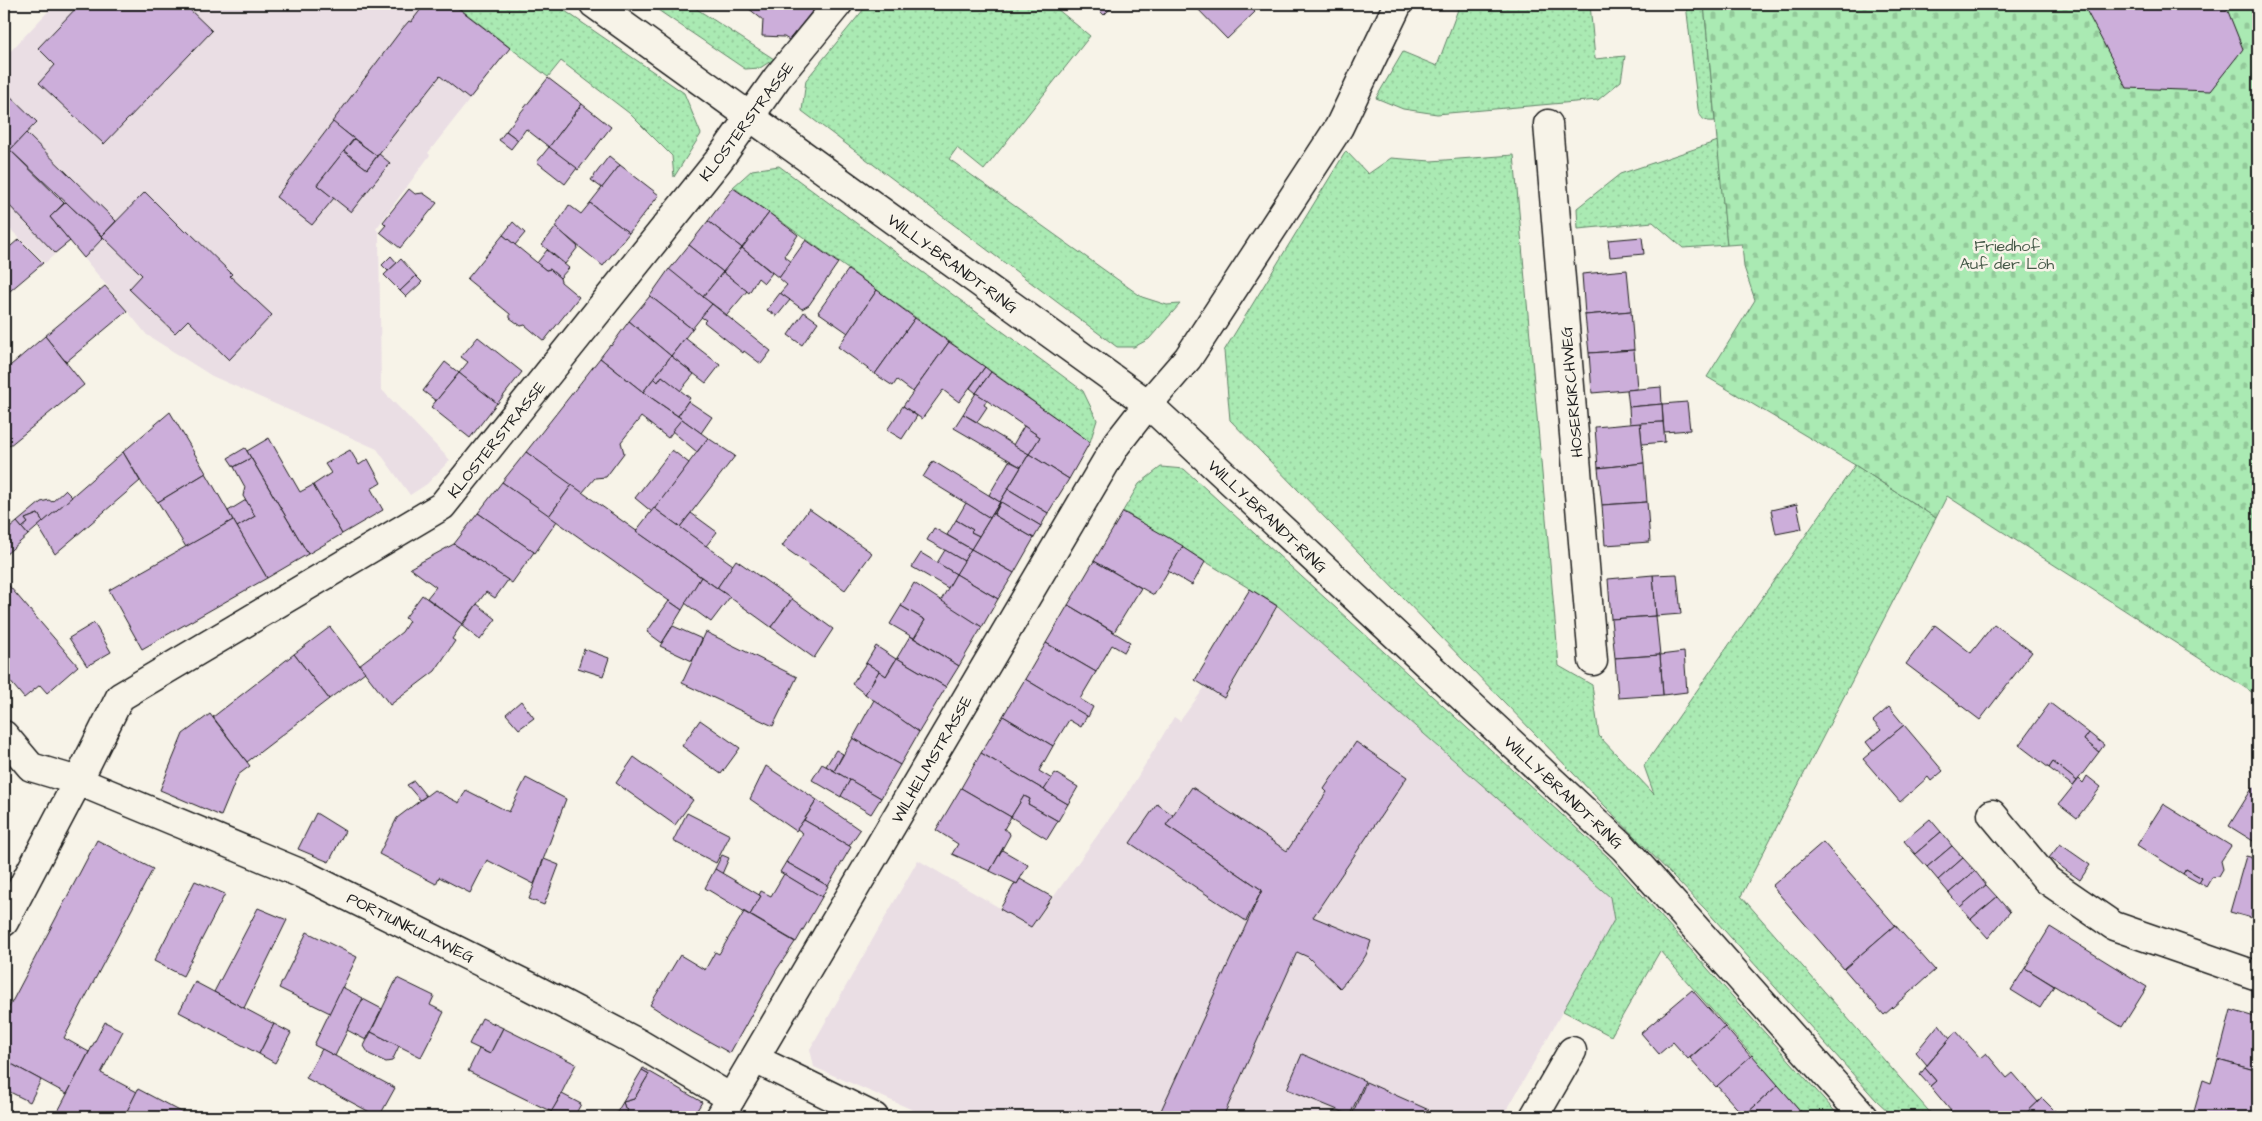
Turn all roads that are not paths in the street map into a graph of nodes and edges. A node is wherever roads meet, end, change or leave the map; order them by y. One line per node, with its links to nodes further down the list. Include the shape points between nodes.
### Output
1 (594, 4): 4 (street, WILLY-BRANDT-RING)
2 (838, 4): 4 (street, KLOSTERSTRASSE)
3 (1398, 4): 6 (street, via 1339,127 1188,358)
4 (749, 117): 6 (street, WILLY-BRANDT-RING); 11 (street, KLOSTERSTRASSE, via 719,160 442,506 120,697)
5 (1548, 124): 7 (street, HOSERKIRCHWEG)
6 (1148, 404): 16 (street, WILHELMSTRASSE, via 1116,445); 20 (street, WILLY-BRANDT-RING, via 1624,848)
7 (1593, 661)
8 (4, 735): 10 (street)
9 (4, 764): 10 (street)
10 (31, 768): 11 (street, PORTIUNKULAWEG)
11 (78, 781): 13 (street, KLOSTERSTRASSE); 17 (street, PORTIUNKULAWEG, via 307,876 529,986 640,1044)
12 (1992, 814): 14 (street, via 2047,880 2114,926)
13 (4, 922)
14 (2258, 976)
15 (1572, 1051): 19 (street)
16 (755, 1058): 17 (street, WILHELMSTRASSE); 18 (street)
17 (725, 1108)
18 (874, 1117)
19 (1534, 1117)
20 (1864, 1117)

